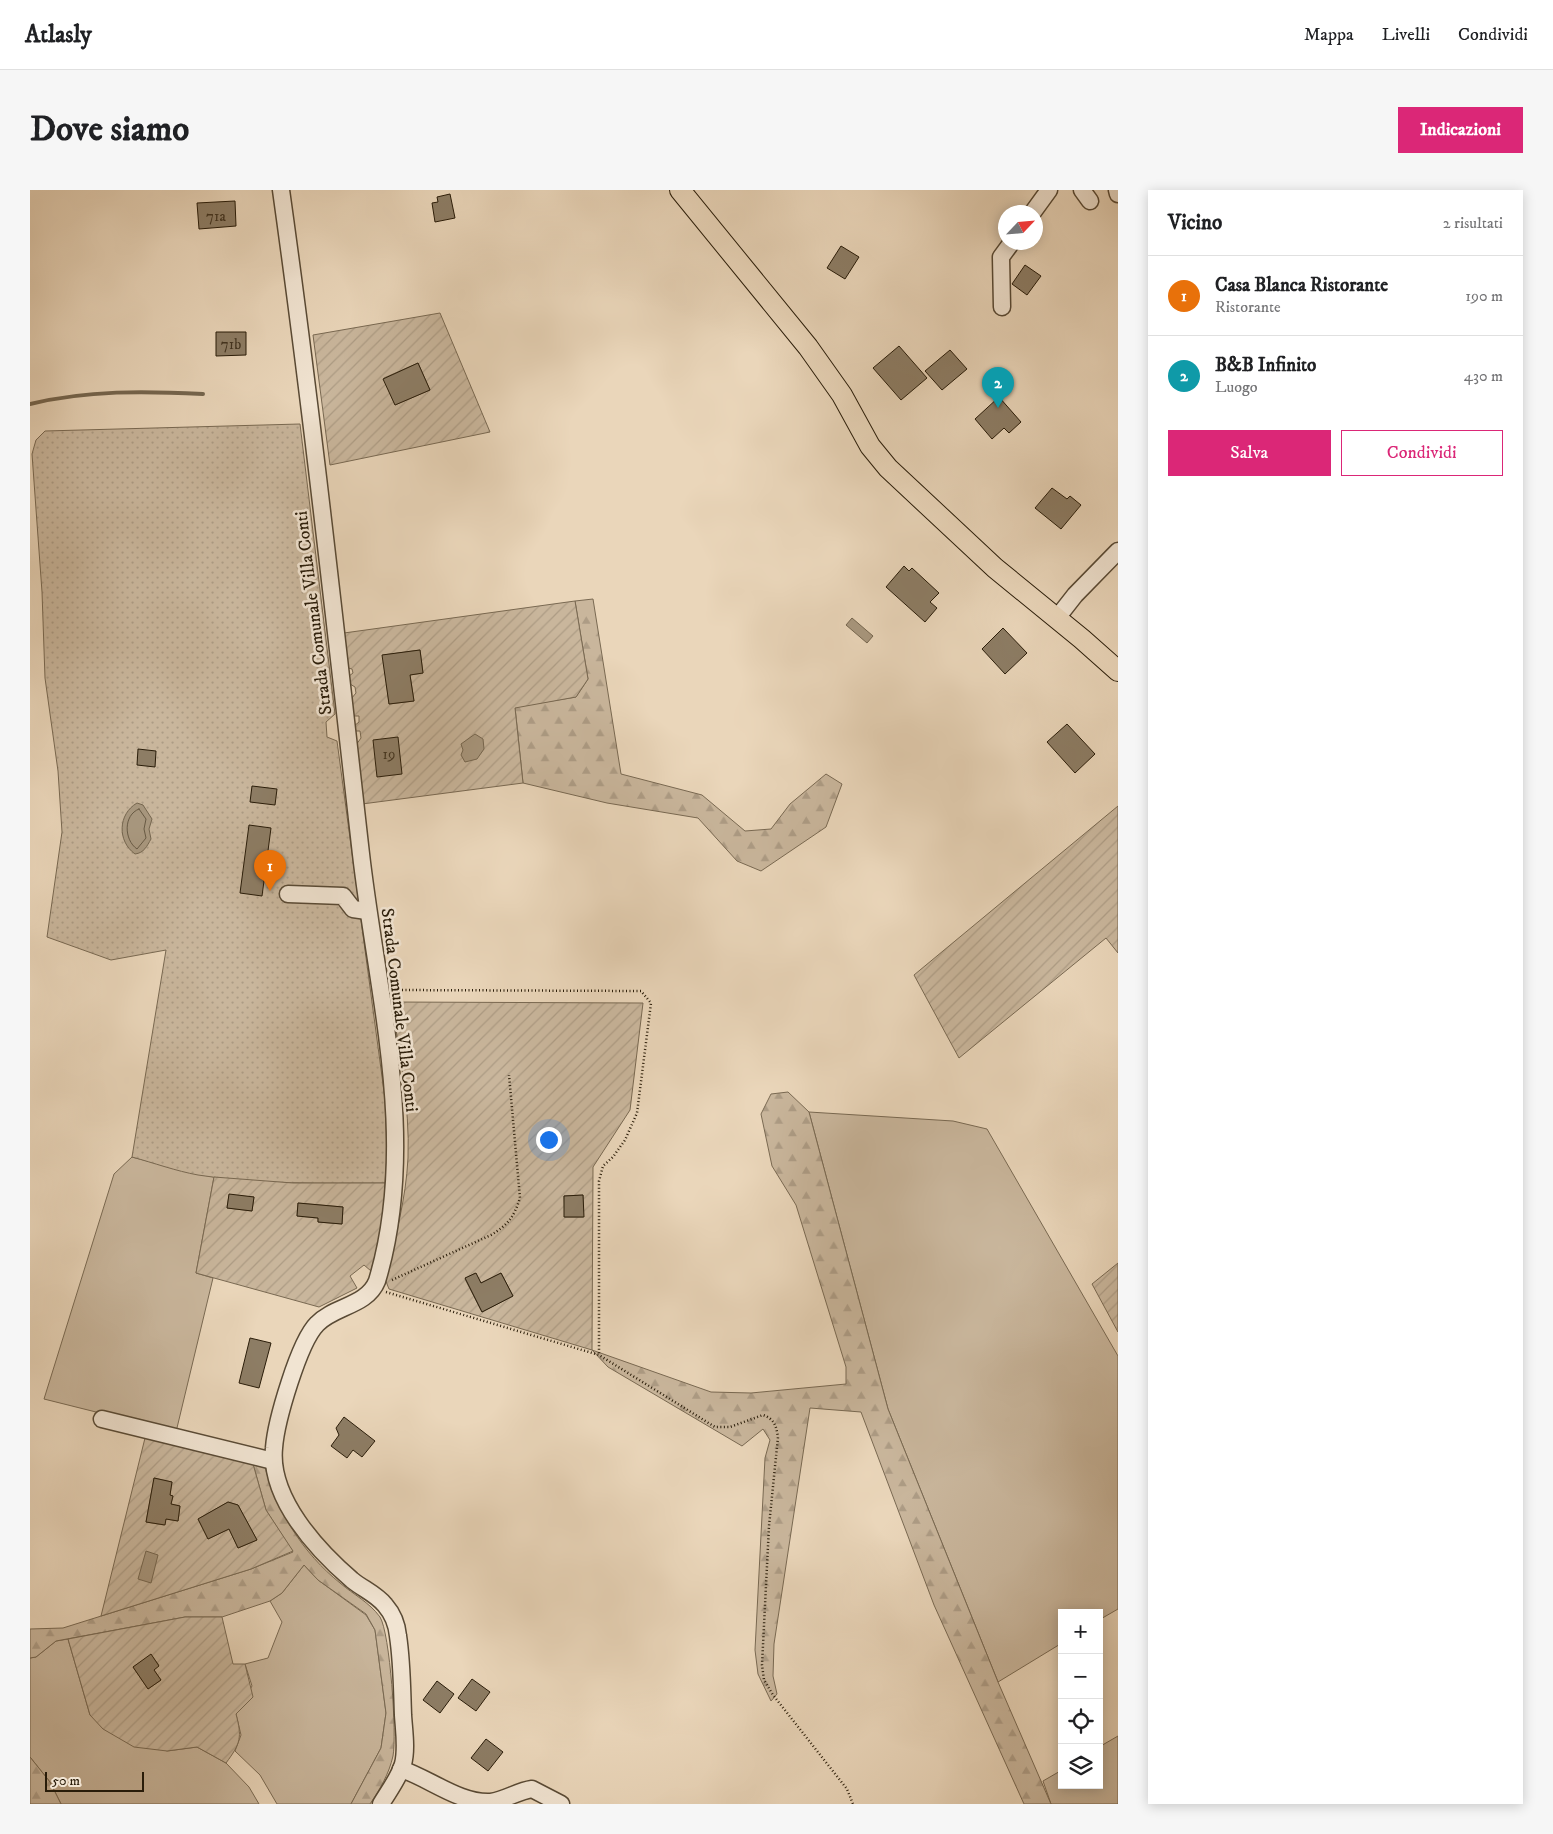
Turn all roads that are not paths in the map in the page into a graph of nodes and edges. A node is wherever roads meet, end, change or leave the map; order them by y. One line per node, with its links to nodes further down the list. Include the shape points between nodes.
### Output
1 (281, 190): 13 (street, Strada Comunale Villa Conti)
2 (680, 190): 10 (main road, via 808,348 888,468 995,568)
3 (1050, 190): 6 (street)
4 (1117, 190): 5 (street)
5 (1118, 194)
6 (1038, 205)
7 (1006, 250): 8 (street, via 1001,257)
8 (1002, 307)
9 (1118, 551): 10 (street)
10 (1057, 618): 11 (main road)
11 (1118, 671)
12 (288, 894): 13 (street, via 343,896 353,909)
13 (367, 911): 15 (street, Strada Comunale Villa Conti, via 393,1083 396,1147 392,1217 374,1288 363,1298 317,1323 306,1340 275,1436)
14 (102, 1419): 15 (street)
15 (273, 1461): 16 (street, via 281,1488 310,1537 331,1562 378,1597 394,1621 402,1684 405,1752)
16 (402, 1769): 17 (street); 18 (street, via 446,1791 477,1801 491,1802 532,1789)
17 (381, 1804)
18 (561, 1804)

